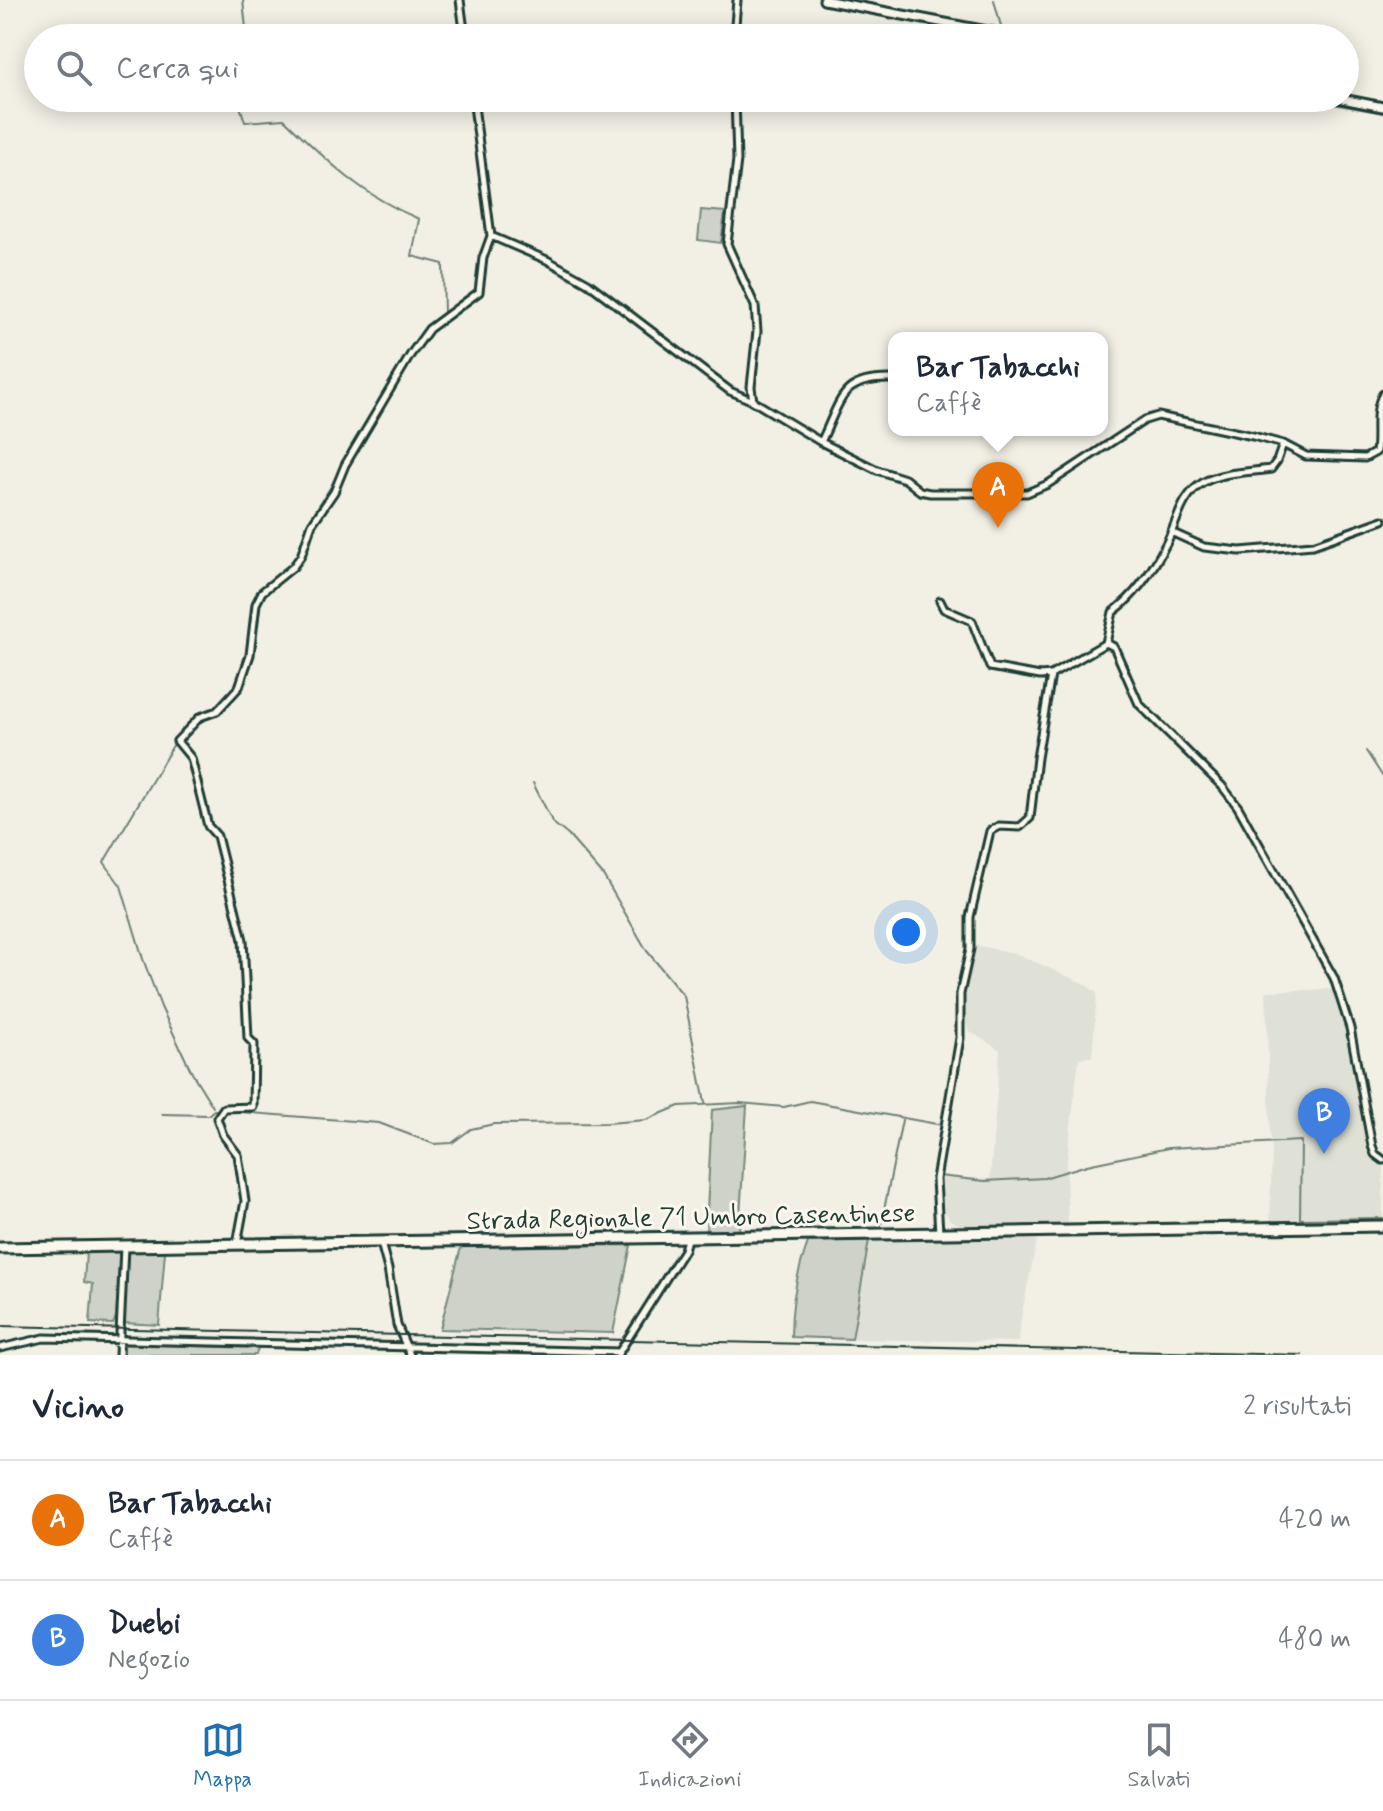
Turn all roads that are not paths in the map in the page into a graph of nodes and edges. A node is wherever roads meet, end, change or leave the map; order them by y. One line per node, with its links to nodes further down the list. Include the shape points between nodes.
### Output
1 (460, 0): 4 (street)
2 (737, 0): 5 (street)
3 (828, 0): 6 (street)
4 (463, 24)
5 (735, 24)
6 (952, 24)
7 (1359, 102): 8 (street)
8 (1383, 107)
9 (475, 112): 11 (street)
10 (735, 112): 14 (street, via 737,160 727,244 755,306)
11 (491, 236): 14 (street, via 588,283 730,391); 27 (street, via 479,292 429,329 345,465 312,524 301,556 262,592 239,687 177,741 191,758 208,826 217,836 243,940 248,1038 254,1044 253,1107 224,1108 217,1118 238,1155 245,1201)
12 (888, 379): 15 (street, via 858,381 844,394)
13 (1383, 394): 16 (street, via 1373,456 1306,456)
14 (753, 401): 15 (street)
15 (821, 442): 16 (street, via 905,479 920,491 940,494 1027,493 1158,416)
16 (1283, 444): 18 (street, via 1271,469 1206,481 1188,494)
17 (1383, 520): 18 (street, via 1313,545 1240,551 1204,547)
18 (1171, 532): 20 (street, via 1151,570 1113,612)
19 (940, 601): 21 (street, via 944,609 972,621 990,667)
20 (1106, 643): 21 (street); 22 (street, via 1114,647 1139,704 1238,807 1326,962 1350,1028 1372,1146)
21 (1051, 675): 24 (street, via 1030,818 1020,827 990,831 970,917 960,1038 936,1179)
22 (1383, 1160)
23 (1383, 1226): 24 (main road, Strada Regionale 71 Umbro Casentinese)
24 (939, 1233): 25 (main road, Strada Regionale 71 Umbro Casentinese)
25 (687, 1239): 26 (main road, Strada Regionale 71 Umbro Casentinese); 33 (street)
26 (381, 1243): 27 (main road, Strada Regionale 71 Umbro Casentinese); 31 (street, via 397,1325)
27 (237, 1245): 28 (main road, Strada Regionale 71 Umbro Casentinese)
28 (124, 1246): 29 (main road, Strada Regionale 71 Umbro Casentinese); 30 (street)
29 (0, 1248)
30 (120, 1340): 31 (street); 32 (street, via 44,1338); 34 (street)
31 (407, 1347): 33 (street); 35 (street)
32 (0, 1348)
33 (619, 1354)
34 (119, 1355)
35 (410, 1355)

